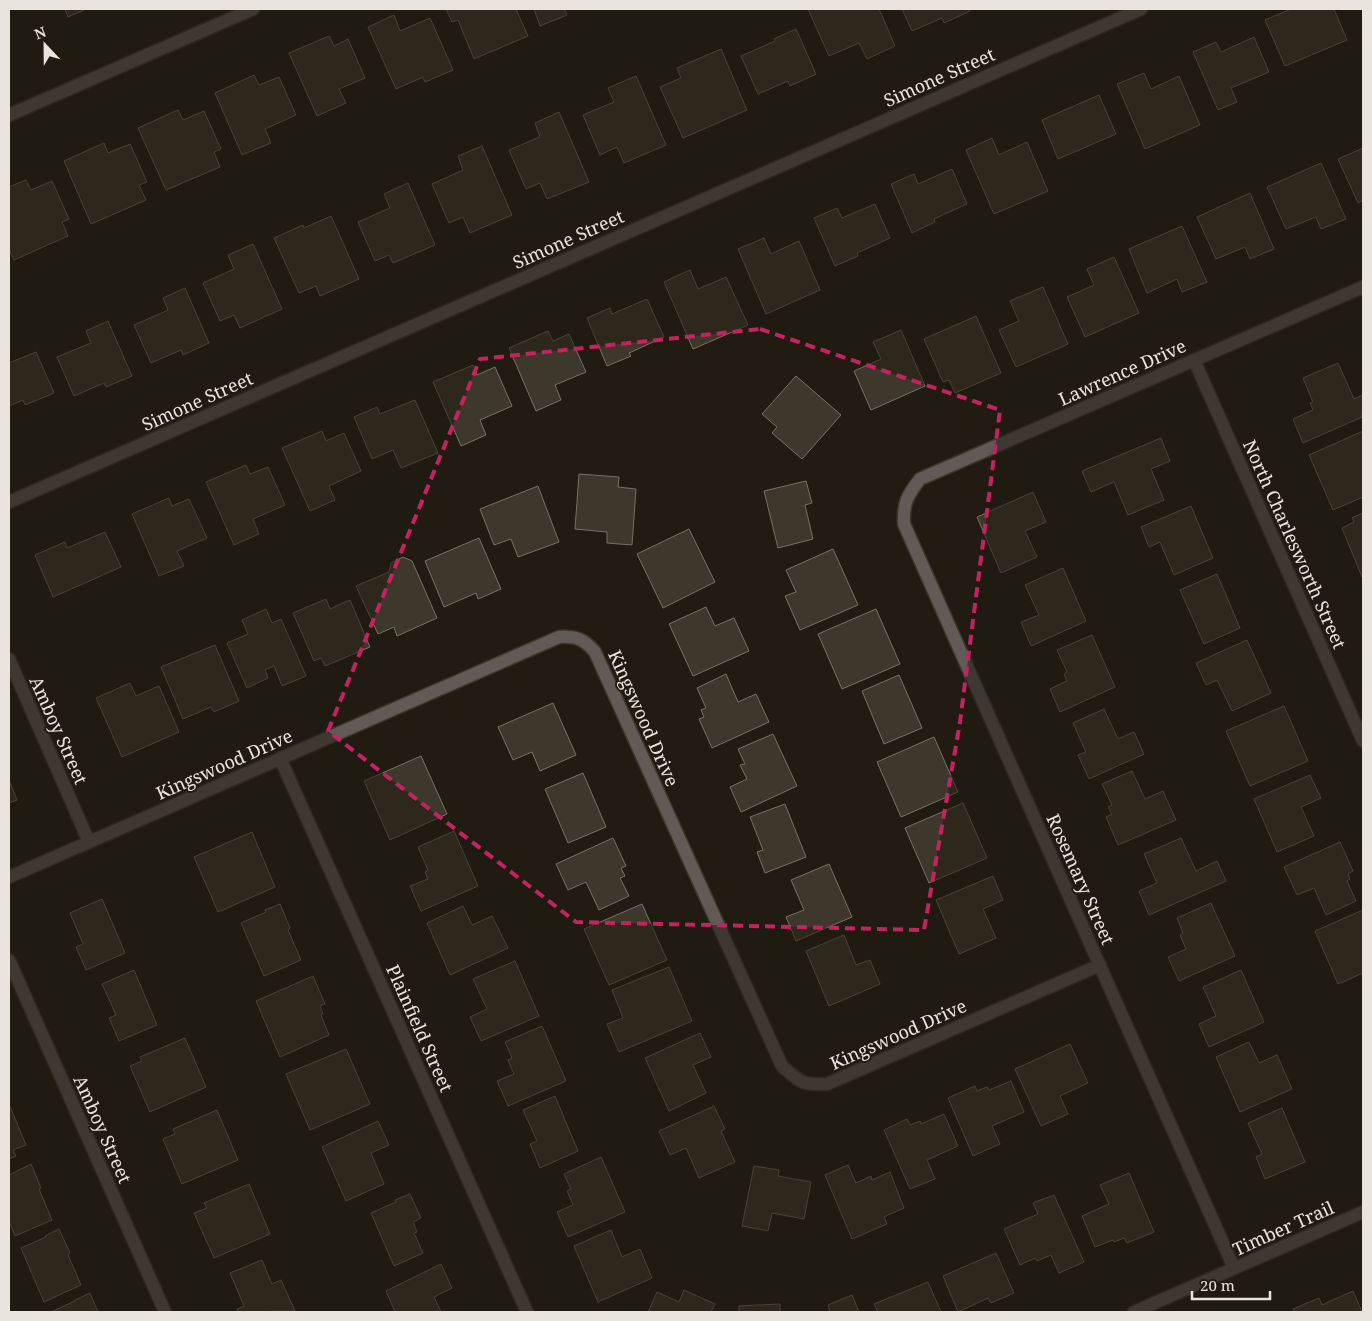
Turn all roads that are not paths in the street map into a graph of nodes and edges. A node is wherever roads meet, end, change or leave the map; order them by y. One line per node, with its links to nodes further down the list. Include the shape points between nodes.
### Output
1 (253, 9): 3 (street)
2 (1141, 9): 6 (street, Simone Street)
3 (9, 116)
4 (1363, 287): 5 (street, Lawrence Drive)
5 (1194, 360): 7 (street, Lawrence Drive, via 920,479); 9 (street, North Charlesworth Street)
6 (9, 502)
7 (905, 502): 14 (street, Rosemary Street, via 904,524)
8 (9, 659): 11 (street, Amboy Street)
9 (1363, 742)
10 (280, 758): 11 (street, Kingswood Drive); 14 (street, Kingswood Drive, via 559,636 572,636 595,652 782,1066 798,1081 809,1085 828,1084); 18 (street, Plainfield Street)
11 (89, 842): 12 (street, Kingswood Drive)
12 (9, 876)
13 (9, 960): 17 (street, Amboy Street)
14 (1100, 965): 16 (street, Rosemary Street)
15 (1363, 1212): 16 (street, Timber Trail)
16 (1234, 1268): 19 (street, Timber Trail)
17 (165, 1312)
18 (527, 1312)
19 (1134, 1312)

